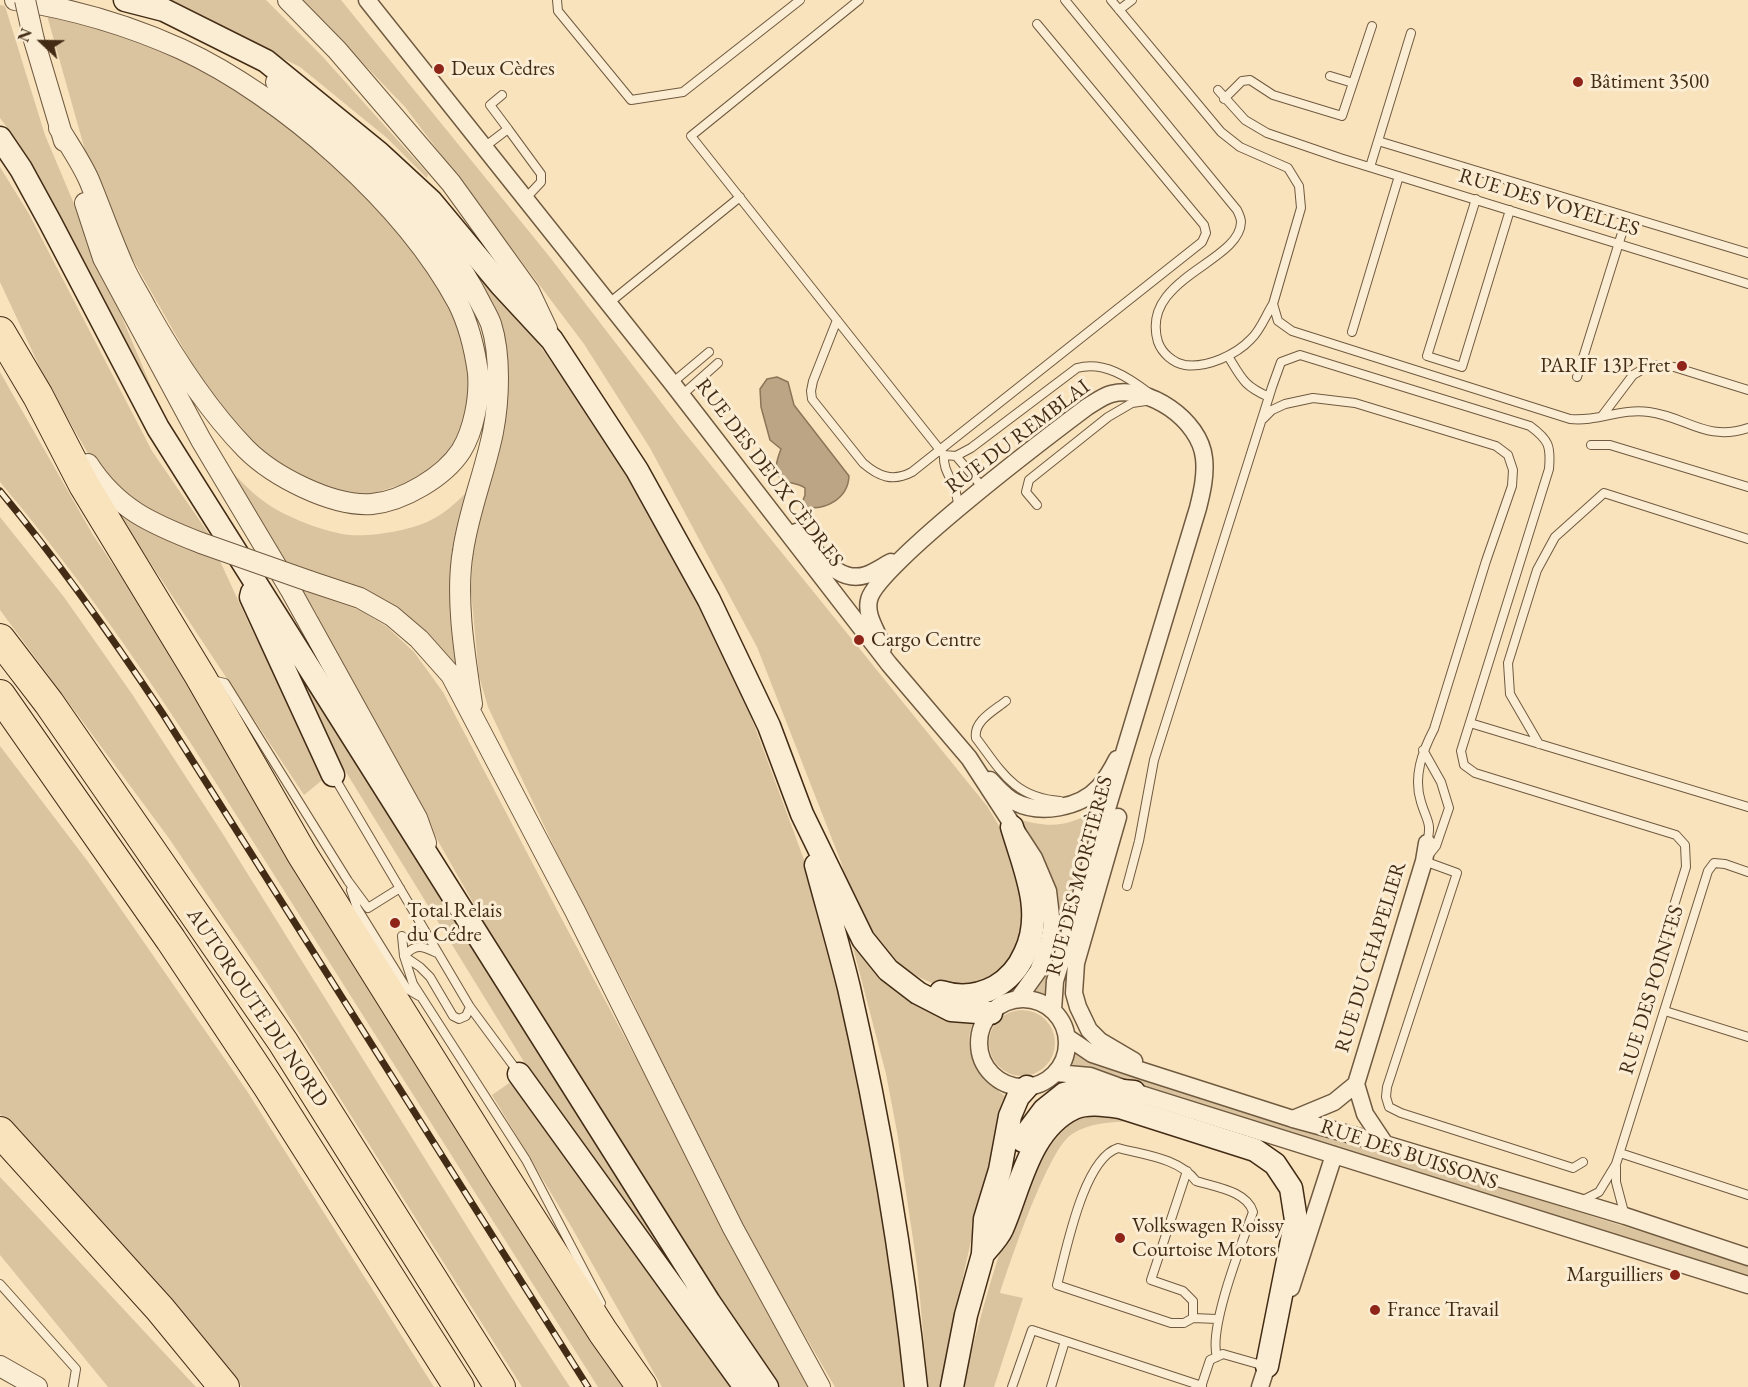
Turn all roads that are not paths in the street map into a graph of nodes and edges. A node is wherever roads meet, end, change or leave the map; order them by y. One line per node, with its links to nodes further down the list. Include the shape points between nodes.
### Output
1 (15, 0): 22 (street, via 69,9 181,50 234,78 286,114 362,181 418,241 459,305 478,375 476,406 461,451 420,488 371,504 303,489 276,474 219,420 162,336 125,270 88,177)
2 (25, 0): 22 (street, bridge)
3 (125, 0): 16 (main road, via 164,10)
4 (288, 0): 42 (street, via 337,50 451,183 529,291)
5 (367, 0): 26 (street, RUE DES DEUX CÈDRES)
6 (557, 0): 7 (lane, via 558,12 631,100 683,92)
7 (800, 0)
8 (859, 0): 29 (lane, via 691,136)
9 (1065, 0): 44 (lane, via 1242,220 1232,242 1173,289 1156,316 1160,346 1170,359 1185,365)
10 (1111, 0): 12 (lane)
11 (1132, 0): 12 (lane)
12 (1119, 10): 38 (lane, via 1221,132 1240,147 1288,168 1299,186 1301,208)
13 (1037, 24): 56 (lane, via 1204,225 1206,233 1202,242)
14 (1372, 26): 18 (lane)
15 (1412, 33): 25 (lane)
16 (236, 45): 42 (main road, via 266,61 431,201); 72 (street, via 404,198 442,241 469,281 491,325 498,401 462,552 460,583)
17 (1330, 76): 18 (lane)
18 (1353, 83): 21 (lane, via 1342,116 1273,94 1250,80 1242,81)
19 (1218, 90): 21 (lane, RUE DES VOYELLES)
20 (502, 94): 23 (lane, via 490,105)
21 (1224, 99): 27 (lane, RUE DES VOYELLES, via 1245,120 1267,133)
22 (59, 128): 85 (street, via 103,258 201,440 290,589 417,818)
23 (508, 129): 26 (lane); 30 (lane, via 541,174 541,182)
24 (0, 138): 65 (main road, via 35,195 158,428)
25 (1378, 141): 27 (lane); 33 (lane)
26 (483, 148): 30 (street, RUE DES DEUX CÈDRES)
27 (1370, 167): 28 (lane, RUE DES VOYELLES)
28 (1399, 176): 31 (lane, RUE DES VOYELLES); 41 (lane)
29 (740, 197): 37 (lane); 39 (lane)
30 (524, 199): 37 (street, RUE DES DEUX CÈDRES)
31 (1476, 200): 32 (lane, RUE DES VOYELLES); 32 (lane, via 1427,356 1461,367)
32 (1510, 210): 34 (lane, RUE DES VOYELLES)
33 (1627, 217): 34 (lane); 35 (lane)
34 (1618, 243): 36 (lane, RUE DES VOYELLES); 46 (lane)
35 (1748, 253)
36 (1748, 284)
37 (609, 303): 47 (street, RUE DES DEUX CÈDRES)
38 (1273, 304): 44 (lane, via 1252,339); 52 (lane, via 1278,321 1292,331 1570,419 1587,421)
39 (837, 320): 56 (lane); 56 (lane, via 811,391 819,408 863,463 888,478 900,478)
40 (0, 332): 49 (highway)
41 (1352, 332)
42 (552, 340): 81 (main road, via 637,470 709,600 769,726)
43 (709, 352): 47 (lane)
44 (1228, 356): 50 (lane, via 1243,382)
45 (718, 363): 47 (lane)
46 (1577, 377)
47 (677, 389): 62 (street, RUE DES DEUX CÈDRES)
48 (1748, 390): 52 (lane, via 1674,367 1650,365 1633,375)
49 (38, 396): 68 (highway, via 84,485); 72 (street, bridge, via 102,485 135,513 201,543 360,598 392,616 451,675)
50 (1269, 397): 53 (lane); 73 (lane, via 1281,362 1300,355 1530,426 1543,436 1550,450 1549,469)
51 (1159, 400): 57 (lane, via 1111,370 1088,365 1077,368); 59 (street, RUE DU REMBLAI, via 1132,393 1111,394 1087,407); 60 (lane, via 1132,403 1108,417 1029,480 1026,492); 69 (street, RUE DES MORTIÈRES, via 1189,425 1198,439 1204,456 1204,485)
52 (1602, 416): 54 (lane, via 1631,410 1652,412 1712,432 1732,433)
53 (1261, 422): 76 (lane, via 1272,410 1313,398 1355,403 1496,446 1508,455 1513,470 1512,486 1434,729); 88 (lane, via 1154,760)
54 (1748, 428)
55 (1591, 445): 58 (lane, via 1610,445)
56 (942, 452): 57 (lane); 61 (lane)
57 (956, 456): 59 (lane)
58 (1748, 487)
59 (984, 489): 61 (street, RUE DU REMBLAI)
60 (1037, 505)
61 (959, 510): 64 (street, RUE DU REMBLAI)
62 (774, 515): 64 (street, RUE DU REMBLAI, via 804,538 837,572 850,577 865,576); 67 (street, RUE DES DEUX CÈDRES)
63 (1748, 539): 74 (lane, via 1604,493 1555,537 1538,570 1508,663 1510,694)
64 (915, 547): 67 (street, RUE DU REMBLAI, via 880,580 868,600 872,622)
65 (255, 583): 78 (main road, via 251,597); 85 (main road)
66 (0, 639): 139 (highway, AUTOROUTE DU NORD, via 49,703 283,1042)
67 (889, 664): 77 (street, RUE DES DEUX CÈDRES)
68 (200, 676): 87 (lane, via 225,683); 128 (highway, via 302,854)
69 (1144, 690): 75 (street, RUE DES MORTIÈRES); 107 (street, RUE DES MORTIÈRES, via 1137,747 1076,963 1074,993 1089,1030)
70 (0, 695): 138 (highway, AUTOROUTE DU NORD, via 268,1086)
71 (1006, 701): 79 (lane, via 978,724 976,738 1008,781 1025,792 1055,801)
72 (474, 716): 143 (street, via 734,1228)
73 (1470, 723): 74 (lane); 93 (lane, via 1461,751 1464,765 1475,773 1676,835 1685,845 1686,867)
74 (1539, 744): 80 (lane)
75 (1125, 746): 79 (street, via 1098,789); 100 (street, RUE DES MORTIÈRES, via 1055,981)
76 (1423, 750): 83 (lane, via 1419,765 1420,800 1431,829); 84 (lane, via 1442,782 1449,808 1436,846)
77 (969, 758): 79 (street, via 1004,794 1023,805 1038,809); 82 (street, RUE DES DEUX CÈDRES)
78 (333, 775): 89 (lane)
79 (1076, 802)
80 (1748, 807)
81 (802, 814): 96 (main road, via 863,939); 144 (main road, via 848,987 886,1165)
82 (1012, 827): 96 (main road, via 1035,914 1021,963 991,989 967,996 950,995); 98 (street, RUE DES DEUX CÈDRES, via 1042,873 1052,925 1038,971)
83 (1427, 843): 84 (street, RUE DU CHAPELIER)
84 (1424, 861): 108 (street, RUE DU CHAPELIER); 116 (lane, via 1457,873 1387,1087 1389,1107 1573,1168)
85 (436, 870): 142 (main road, via 709,1302)
86 (1748, 872): 101 (lane, RUE DES POINTES, via 1714,863 1708,871)
87 (348, 880): 90 (lane, via 368,908); 97 (lane, via 357,908 407,989)
88 (1127, 886)
89 (400, 888): 90 (lane); 94 (lane)
90 (381, 900): 91 (lane)
91 (386, 909)
92 (402, 936): 95 (lane)
93 (1662, 944)
94 (439, 954): 95 (lane, via 419,946); 99 (lane)
95 (404, 956): 97 (lane); 99 (lane, via 430,977 453,1016 466,1016)
96 (888, 970): 102 (main road, via 918,993 951,1010)
97 (422, 998): 128 (lane, via 526,1160)
98 (1018, 999): 100 (street, via 1042,1003); 102 (street)
99 (470, 1007): 106 (lane)
100 (1053, 1010): 103 (street)
101 (1665, 1011): 104 (lane); 114 (lane, RUE DES POINTES)
102 (992, 1013): 109 (street, via 980,1036 984,1062 1002,1081)
103 (1067, 1037): 105 (street, via 1065,1056); 107 (street, RUE DES BUISSONS, via 1092,1054)
104 (1748, 1037)
105 (1056, 1073): 109 (street); 110 (street, RUE DES BUISSONS, via 1090,1076)
106 (519, 1074): 141 (main road)
107 (1152, 1074): 111 (street, RUE DES BUISSONS)
108 (1356, 1084): 111 (street, RUE DU CHAPELIER, via 1334,1102); 113 (street, RUE DU CHAPELIER, via 1365,1114)
109 (1027, 1087): 122 (main road, via 1010,1116 1000,1170 985,1219)
110 (1134, 1092): 115 (street, RUE DES BUISSONS); 122 (main road, via 1088,1088 1064,1094 1044,1110 1026,1134)
111 (1293, 1119): 113 (street, RUE DES BUISSONS)
112 (0, 1132): 137 (highway, via 160,1309)
113 (1385, 1144): 120 (street, RUE DES BUISSONS)
114 (1620, 1153): 117 (lane, RUE DES POINTES); 119 (lane)
115 (1334, 1155): 125 (street, RUE DES BUISSONS); 132 (street)
116 (1583, 1162)
117 (1616, 1164): 120 (lane, via 1599,1192); 121 (lane, via 1616,1182)
118 (1187, 1171): 126 (lane, via 1151,1280 1183,1291 1193,1301); 126 (lane, via 1141,1154 1118,1148 1110,1150 1093,1171 1082,1194 1057,1285 1171,1323); 127 (lane, via 1196,1181 1245,1197 1253,1212)
119 (1748, 1195)
120 (1578, 1203): 121 (street, RUE DES BUISSONS)
121 (1625, 1216): 123 (street, RUE DES BUISSONS)
122 (983, 1254): 132 (main road, via 1001,1231 1037,1142 1057,1119 1075,1107 1120,1107 1255,1150 1275,1164 1291,1188 1296,1220); 145 (main road)
123 (1748, 1257)
124 (0, 1284): 136 (lane, via 76,1369)
125 (1748, 1285)
126 (1193, 1318): 127 (lane)
127 (1217, 1319): 130 (lane)
128 (604, 1322): 140 (highway)
129 (1065, 1341): 133 (lane); 146 (lane, via 1032,1330); 147 (lane)
130 (1217, 1357): 132 (lane, via 1223,1354); 134 (lane, via 1210,1360)
131 (0, 1366): 135 (street)
132 (1264, 1377)
133 (1178, 1383): 134 (lane)
134 (1201, 1386)
135 (37, 1387)
136 (73, 1387)
137 (224, 1387)
138 (459, 1387)
139 (500, 1387)
140 (642, 1387)
141 (745, 1387)
142 (767, 1387)
143 (820, 1387)
144 (916, 1387)
145 (951, 1387)
146 (1012, 1387)
147 (1051, 1387)

